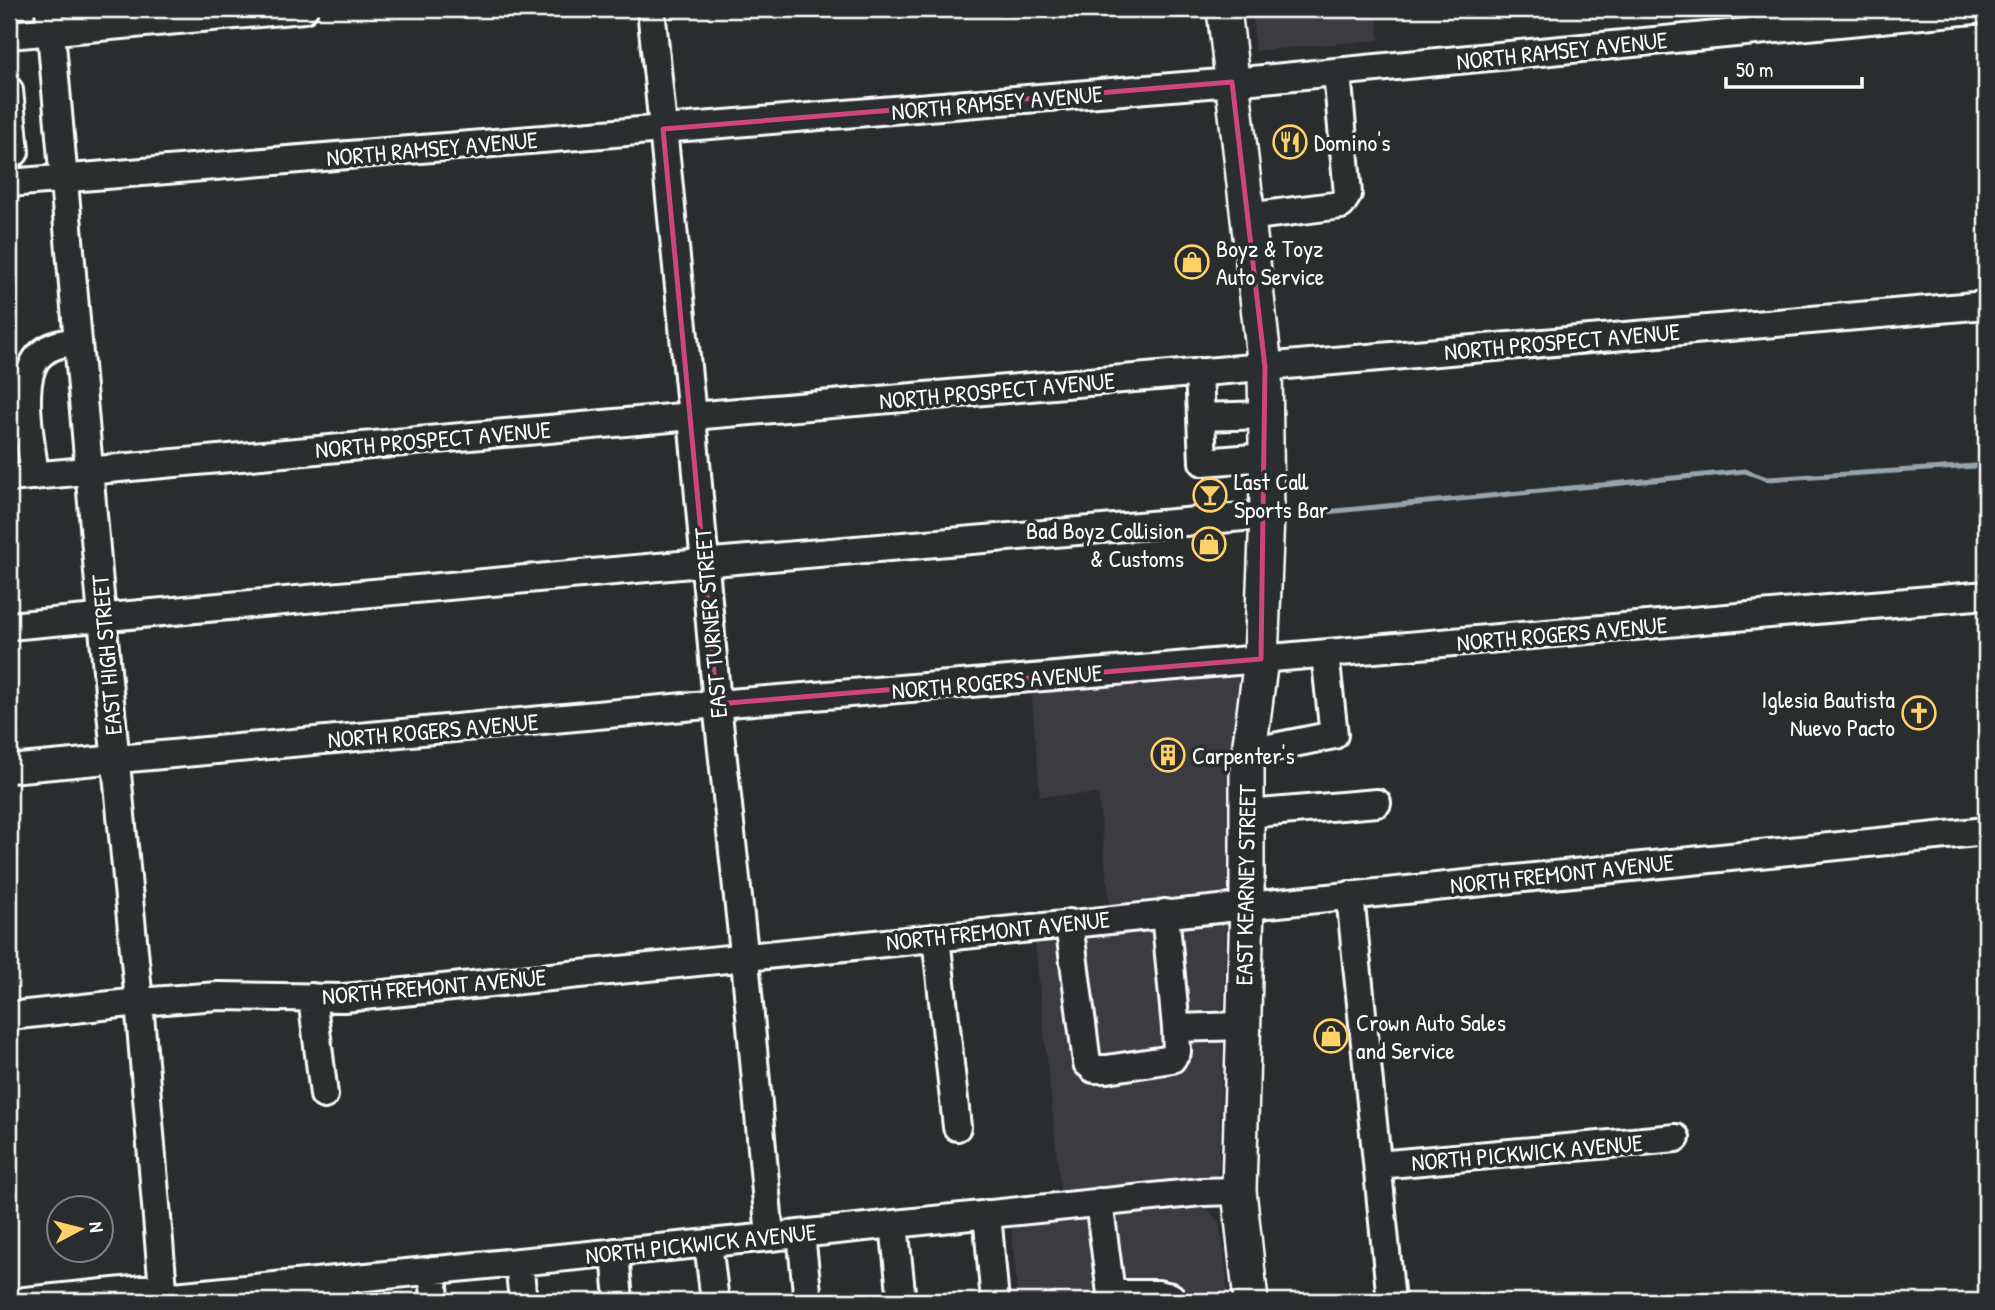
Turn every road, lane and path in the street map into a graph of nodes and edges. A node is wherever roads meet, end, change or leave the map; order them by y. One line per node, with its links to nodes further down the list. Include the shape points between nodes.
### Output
1 (304, 9): 5 (street)
2 (651, 9): 10 (street, EAST TURNER STREET)
3 (1224, 9): 8 (main road, EAST KEARNEY STREET)
4 (1984, 9): 7 (street, NORTH RAMSEY AVENUE)
5 (50, 20): 6 (street); 12 (street, EAST HIGH STREET)
6 (9, 35)
7 (1337, 72): 8 (street, NORTH RAMSEY AVENUE); 14 (street, via 1348,194 1341,205)
8 (1232, 82): 10 (street, NORTH RAMSEY AVENUE); 14 (main road, EAST KEARNEY STREET)
9 (9, 90): 11 (street, via 15,152)
10 (663, 130): 12 (street, NORTH RAMSEY AVENUE); 20 (street, EAST TURNER STREET)
11 (9, 153)
12 (65, 178): 13 (street, NORTH RAMSEY AVENUE); 16 (street, EAST HIGH STREET)
13 (9, 183)
14 (1247, 217): 17 (main road, EAST KEARNEY STREET)
15 (1986, 305): 17 (street, NORTH PROSPECT AVENUE)
16 (78, 341): 23 (street, EAST HIGH STREET); 24 (street, via 51,347 30,369 27,403)
17 (1265, 367): 18 (street, NORTH PROSPECT AVENUE); 19 (main road, EAST KEARNEY STREET)
18 (1199, 372): 20 (street, NORTH PROSPECT AVENUE); 21 (street)
19 (1265, 415): 21 (street); 22 (main road, EAST KEARNEY STREET)
20 (692, 416): 23 (street, NORTH PROSPECT AVENUE); 27 (street, EAST TURNER STREET)
21 (1201, 417): 22 (street, via 1203,462)
22 (1266, 457): 26 (main road, EAST KEARNEY STREET)
23 (89, 471): 24 (street, NORTH PROSPECT AVENUE); 29 (street, EAST HIGH STREET)
24 (35, 476): 25 (street, NORTH PROSPECT AVENUE)
25 (9, 478)
26 (1267, 515): 27 (street); 32 (main road, EAST KEARNEY STREET)
27 (705, 563): 29 (street); 33 (street, EAST TURNER STREET)
28 (1986, 595): 31 (street, NORTH ROGERS AVENUE)
29 (102, 618): 30 (street); 35 (street, EAST HIGH STREET)
30 (9, 626)
31 (1325, 654): 32 (street, NORTH ROGERS AVENUE); 34 (street, via 1334,735)
32 (1261, 659): 33 (street, NORTH ROGERS AVENUE); 34 (main road, EAST KEARNEY STREET)
33 (717, 704): 35 (street, NORTH ROGERS AVENUE); 45 (street, EAST TURNER STREET)
34 (1249, 752): 38 (main road, EAST KEARNEY STREET)
35 (116, 759): 36 (street, NORTH ROGERS AVENUE); 47 (street, EAST HIGH STREET)
36 (9, 769)
37 (1377, 803): 38 (street)
38 (1247, 814): 41 (main road, EAST KEARNEY STREET)
39 (1986, 831): 40 (street, NORTH FREMONT AVENUE)
40 (1350, 895): 41 (street, NORTH FREMONT AVENUE); 54 (street)
41 (1247, 905): 42 (street, NORTH FREMONT AVENUE); 49 (main road, EAST KEARNEY STREET)
42 (1166, 914): 43 (street, NORTH FREMONT AVENUE); 50 (street)
43 (1069, 923): 44 (street, NORTH FREMONT AVENUE); 50 (street, via 1087,1063 1094,1069 1107,1069 1172,1059 1177,1052)
44 (936, 937): 45 (street, NORTH FREMONT AVENUE); 52 (street)
45 (744, 956): 46 (street, NORTH FREMONT AVENUE, via 344,998); 60 (street, EAST TURNER STREET)
46 (312, 997): 47 (street, NORTH FREMONT AVENUE, via 218,996); 51 (street)
47 (139, 1002): 48 (street, NORTH FREMONT AVENUE); 65 (street, EAST HIGH STREET)
48 (9, 1016)
49 (1243, 1026): 50 (street); 55 (main road, EAST KEARNEY STREET)
50 (1176, 1028)
51 (324, 1095)
52 (957, 1127)
53 (1676, 1138): 54 (street, NORTH PICKWICK AVENUE)
54 (1378, 1165): 77 (street)
55 (1239, 1191): 56 (street, NORTH PICKWICK AVENUE); 76 (main road, EAST KEARNEY STREET)
56 (1100, 1202): 57 (street, NORTH PICKWICK AVENUE); 66 (street)
57 (987, 1214): 58 (street, NORTH PICKWICK AVENUE); 74 (street)
58 (894, 1224): 59 (street, NORTH PICKWICK AVENUE); 73 (street)
59 (801, 1234): 60 (street, NORTH PICKWICK AVENUE); 72 (street)
60 (770, 1237): 61 (street, NORTH PICKWICK AVENUE)
61 (708, 1243): 62 (street, NORTH PICKWICK AVENUE); 71 (street)
62 (615, 1252): 63 (street, NORTH PICKWICK AVENUE); 70 (street)
63 (519, 1262): 64 (street, NORTH PICKWICK AVENUE); 69 (street)
64 (433, 1270): 65 (street, NORTH PICKWICK AVENUE); 68 (street)
65 (164, 1295): 67 (street, NORTH PICKWICK AVENUE)
66 (1112, 1298): 75 (street, via 1157,1294)
67 (25, 1301)
68 (435, 1301)
69 (523, 1301)
70 (619, 1301)
71 (715, 1301)
72 (808, 1301)
73 (902, 1301)
74 (995, 1301)
75 (1173, 1301)
76 (1251, 1301)
77 (1391, 1301)

